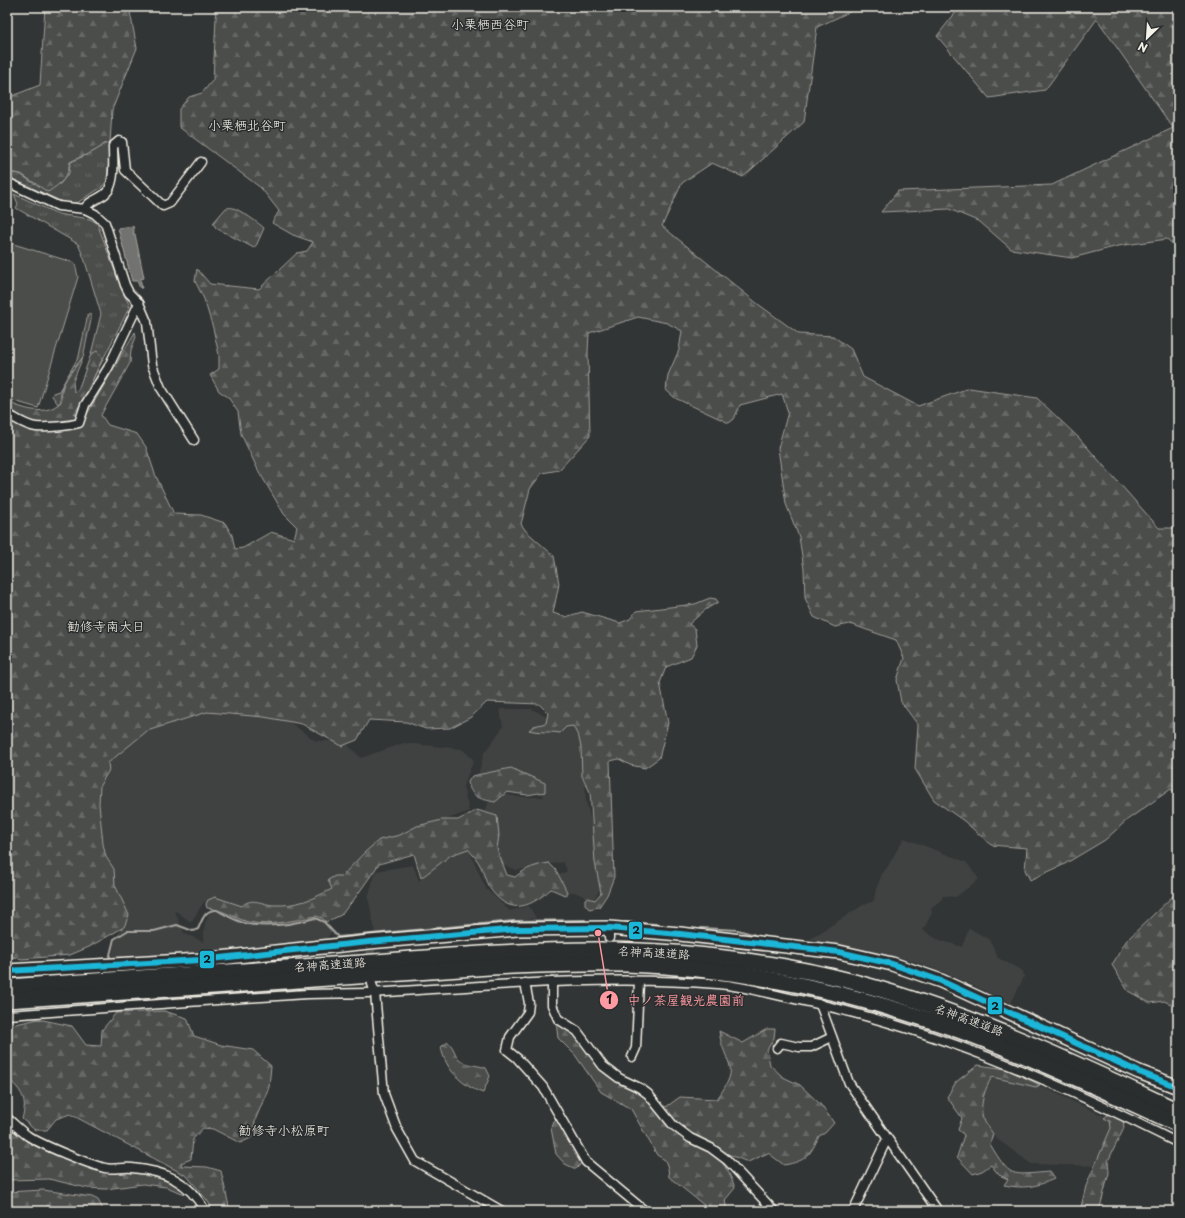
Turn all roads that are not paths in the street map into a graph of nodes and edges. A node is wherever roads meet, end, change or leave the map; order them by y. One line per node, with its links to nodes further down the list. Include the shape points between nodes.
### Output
1 (201, 162): 3 (street, via 170,204 163,206 125,170 124,146 119,141 113,146 110,187)
2 (7, 182): 3 (street, via 58,206)
3 (85, 209): 4 (street, via 106,223 125,285)
4 (139, 303): 5 (street, via 108,368 85,405 79,423 66,427 35,427); 6 (street, via 148,322 152,365 161,388)
5 (7, 414)
6 (194, 440)
7 (7, 971): 20 (main road, via 201,960 370,946 517,929 784,945 839,952 892,964 941,981 1139,1072)
8 (525, 982): 9 (street); 13 (street); 28 (street, via 528,1012 510,1037 507,1050 543,1087 586,1162)
9 (552, 982): 10 (street, via 608,977); 29 (street, via 552,1005 558,1019 576,1031 603,1066 648,1094 674,1125 690,1138 711,1148 727,1160)
10 (638, 982): 15 (street, via 720,984); 19 (street, via 636,1048)
11 (372, 984): 13 (street)
12 (7, 987): 21 (highway, 名神高速道路, via 544,951 628,951 727,958 814,973 934,1007 1030,1043)
13 (375, 993): 16 (street, via 311,994); 27 (street, via 384,1094 397,1129 415,1161)
14 (7, 1000): 23 (highway, 名神高速道路, via 489,967 626,964 699,970 810,987 931,1020 1027,1057)
15 (820, 1004): 17 (street); 25 (street, via 870,1016 964,1046 1107,1107)
16 (7, 1015)
17 (832, 1037): 18 (street, via 811,1047 781,1043); 24 (street, via 849,1084)
18 (777, 1048)
19 (632, 1057)
20 (1178, 1087)
21 (1178, 1110)
22 (7, 1118): 26 (street, via 29,1137 106,1169 131,1168 153,1171 172,1178 188,1187)
23 (1178, 1124)
24 (887, 1139): 30 (street); 31 (street)
25 (1178, 1143)
26 (205, 1211)
27 (502, 1211)
28 (645, 1211)
29 (774, 1211)
30 (853, 1211)
31 (938, 1211)

